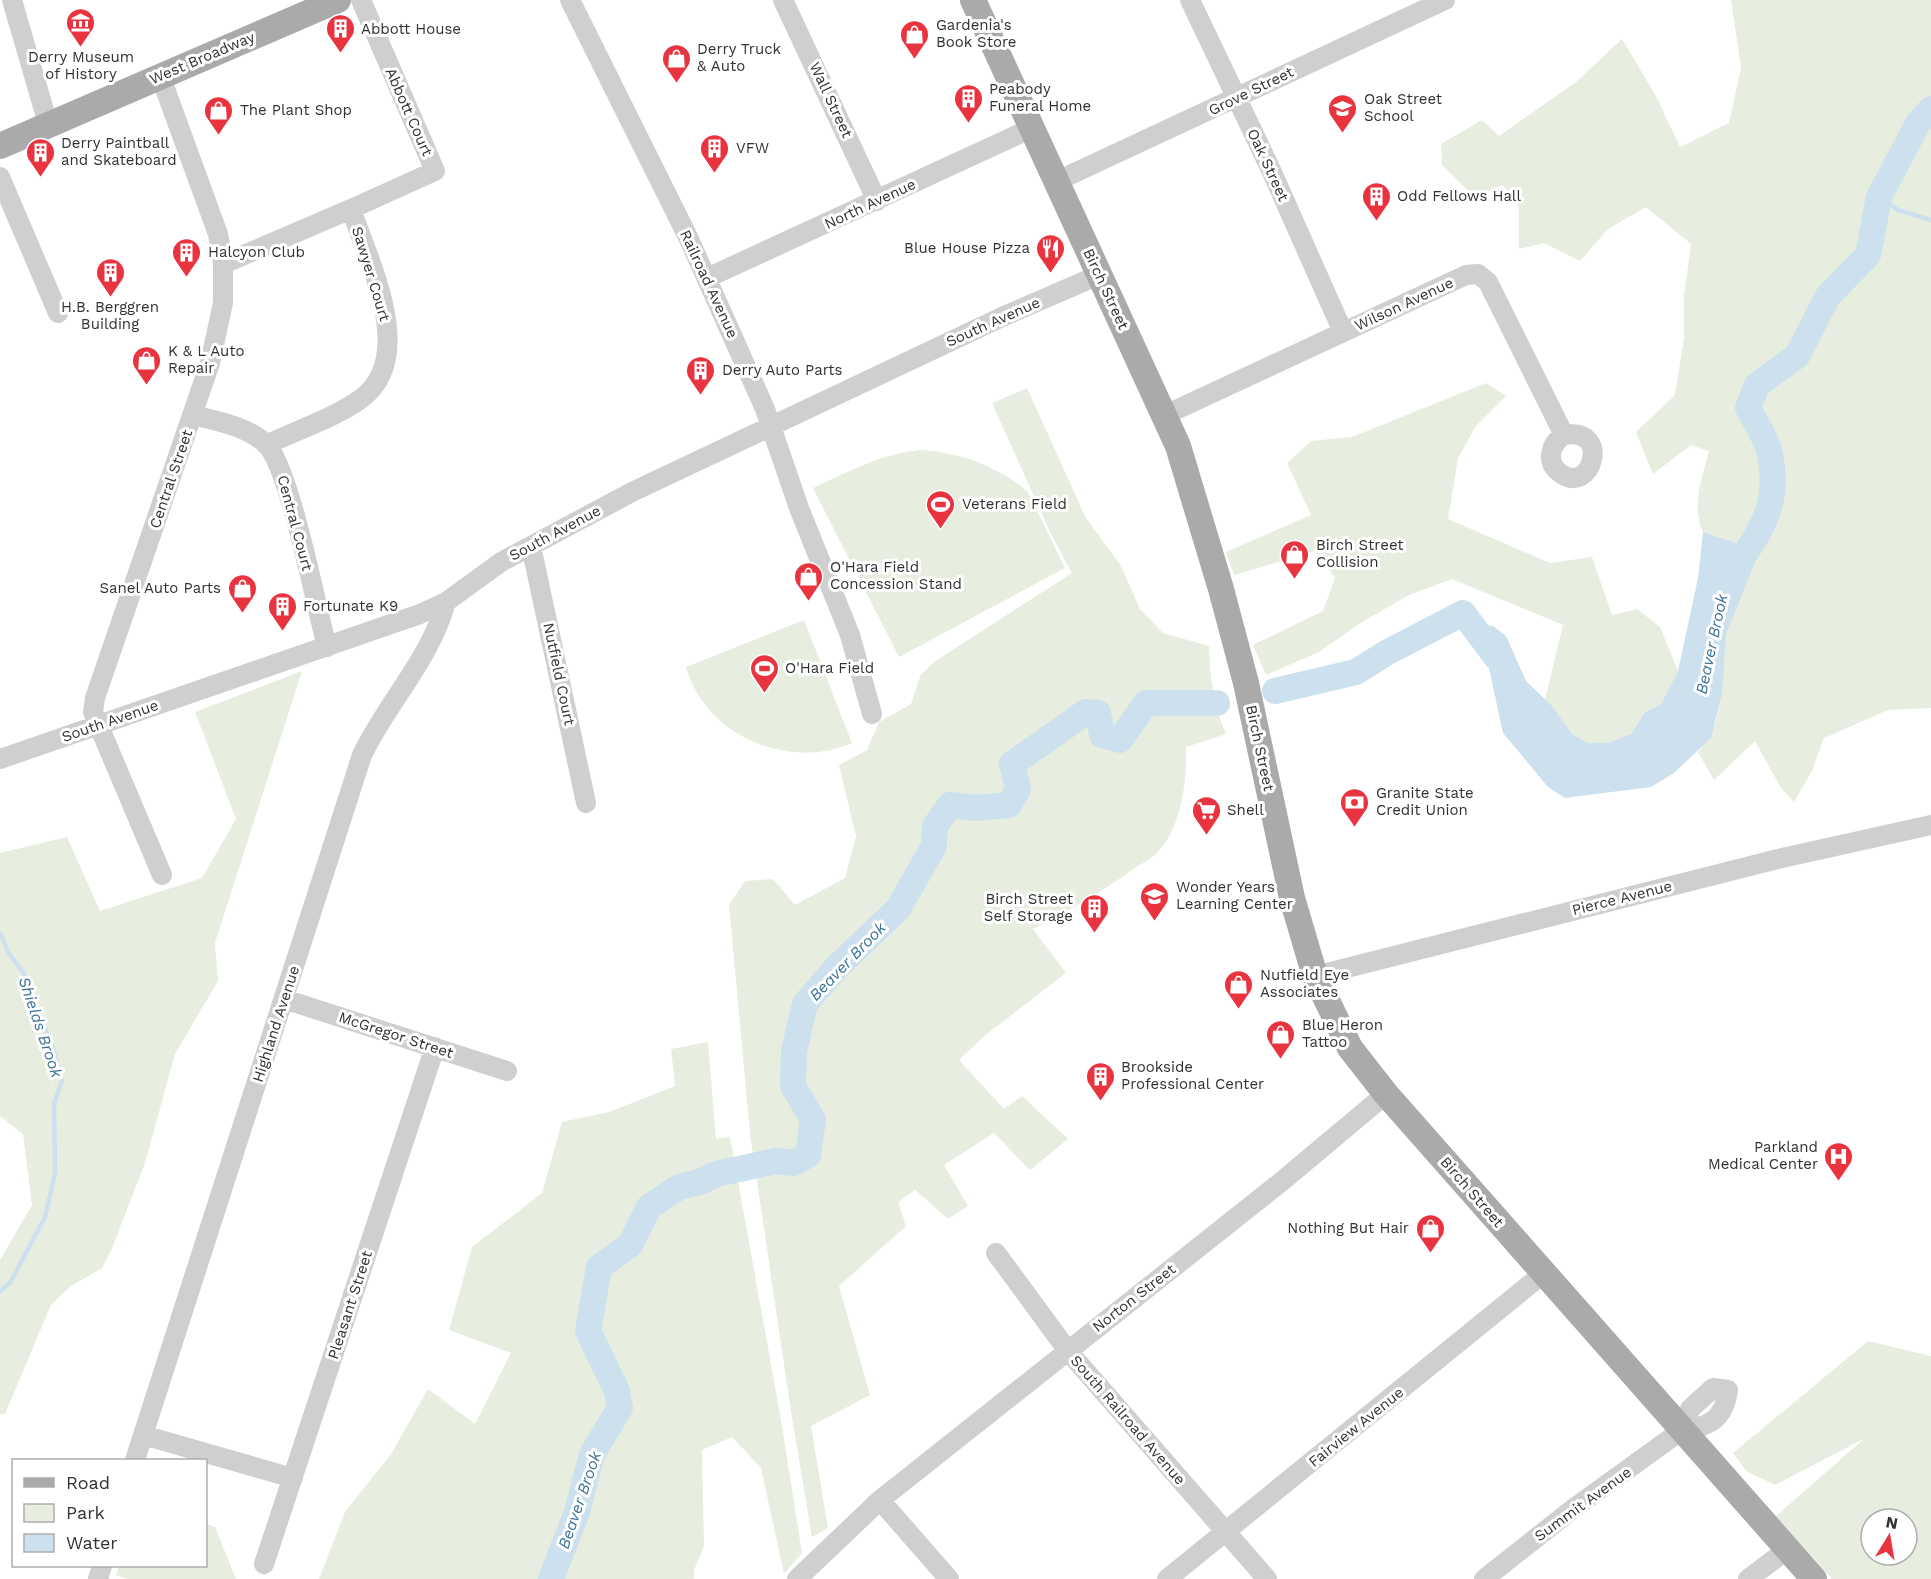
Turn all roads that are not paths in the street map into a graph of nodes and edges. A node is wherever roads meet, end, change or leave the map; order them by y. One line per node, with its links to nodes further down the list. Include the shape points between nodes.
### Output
1 (12, 0): 11 (street)
2 (338, 0): 9 (main road, West Broadway)
3 (361, 0): 17 (street, Abbott Court, via 435,171)
4 (570, 0): 20 (street, Railroad Avenue)
5 (783, 0): 16 (street, Wall Street)
6 (973, 0): 12 (main road, Birch Street)
7 (1190, 0): 10 (street, Oak Street)
8 (1444, 0): 10 (street, Grove Street)
9 (160, 75): 11 (main road, West Broadway); 18 (street, Central Street, via 211,212)
10 (1237, 98): 15 (street, Grove Street); 22 (street, Oak Street)
11 (48, 124): 13 (main road, West Broadway)
12 (1032, 128): 15 (main road, Birch Street); 16 (street, North Avenue)
13 (0, 146)
14 (0, 177): 21 (street)
15 (1057, 181): 19 (main road, Birch Street)
16 (877, 201): 20 (street, North Avenue)
17 (351, 209): 18 (street, Sawyer Court); 27 (street, Sawyer Court, via 387,323 386,365 373,389 361,399)
18 (223, 264): 23 (street, Central Street, via 219,329)
19 (1100, 275): 24 (main road, Birch Street); 25 (street, South Avenue, via 1002,316)
20 (707, 278): 25 (street, Railroad Avenue)
21 (58, 313)
22 (1343, 332): 24 (street, Wilson Avenue); 26 (street, Wilson Avenue, via 1466,275 1479,274 1488,282)
23 (193, 415): 27 (street, via 242,430); 32 (street, Central Street, via 95,698 93,712)
24 (1165, 415): 37 (main road, Birch Street, via 1189,477 1221,589 1255,720 1292,898)
25 (770, 425): 28 (street, South Avenue); 31 (street, Railroad Avenue, via 850,635)
26 (1564, 435)
27 (266, 445): 30 (street, Central Court, via 286,488)
28 (531, 546): 29 (street, South Avenue, via 501,562); 34 (street, Nutfield Court)
29 (446, 602): 30 (street, South Avenue); 38 (street, Highland Avenue, via 437,630 376,725 362,755)
30 (327, 647): 32 (street, South Avenue)
31 (872, 714)
32 (98, 725): 33 (street, South Avenue); 36 (street, Central Street)
33 (0, 759)
34 (586, 803)
35 (1931, 825): 37 (street, Pierce Avenue)
36 (162, 875)
37 (1315, 976): 41 (main road, Birch Street, via 1350,1048)
38 (284, 999): 39 (street, McGregor Street); 46 (street, Highland Avenue)
39 (435, 1047): 40 (street, McGregor Street); 48 (street, Pleasant Street)
40 (507, 1071)
41 (1386, 1094): 43 (main road, Birch Street); 44 (street, Norton Street)
42 (996, 1253): 44 (street, South Railroad Avenue)
43 (1544, 1274): 45 (main road, Birch Street); 50 (street, Fairview Avenue)
44 (1068, 1350): 49 (street, Norton Street); 50 (street, South Railroad Avenue)
45 (1682, 1430): 51 (main road, Birch Street); 57 (street, Summit Avenue)
46 (143, 1436): 47 (street, Highland Avenue); 48 (street)
47 (136, 1459)
48 (293, 1478): 52 (street, Pleasant Street)
49 (880, 1500): 53 (street, Norton Street); 54 (street)
50 (1226, 1533): 55 (street, Fairview Avenue); 56 (street, South Railroad Avenue)
51 (1788, 1549): 58 (street); 59 (main road, Birch Street)
52 (264, 1564)
53 (797, 1579)
54 (949, 1579)
55 (1167, 1579)
56 (1267, 1579)
57 (1484, 1579)
58 (1748, 1579)
59 (1814, 1579)

